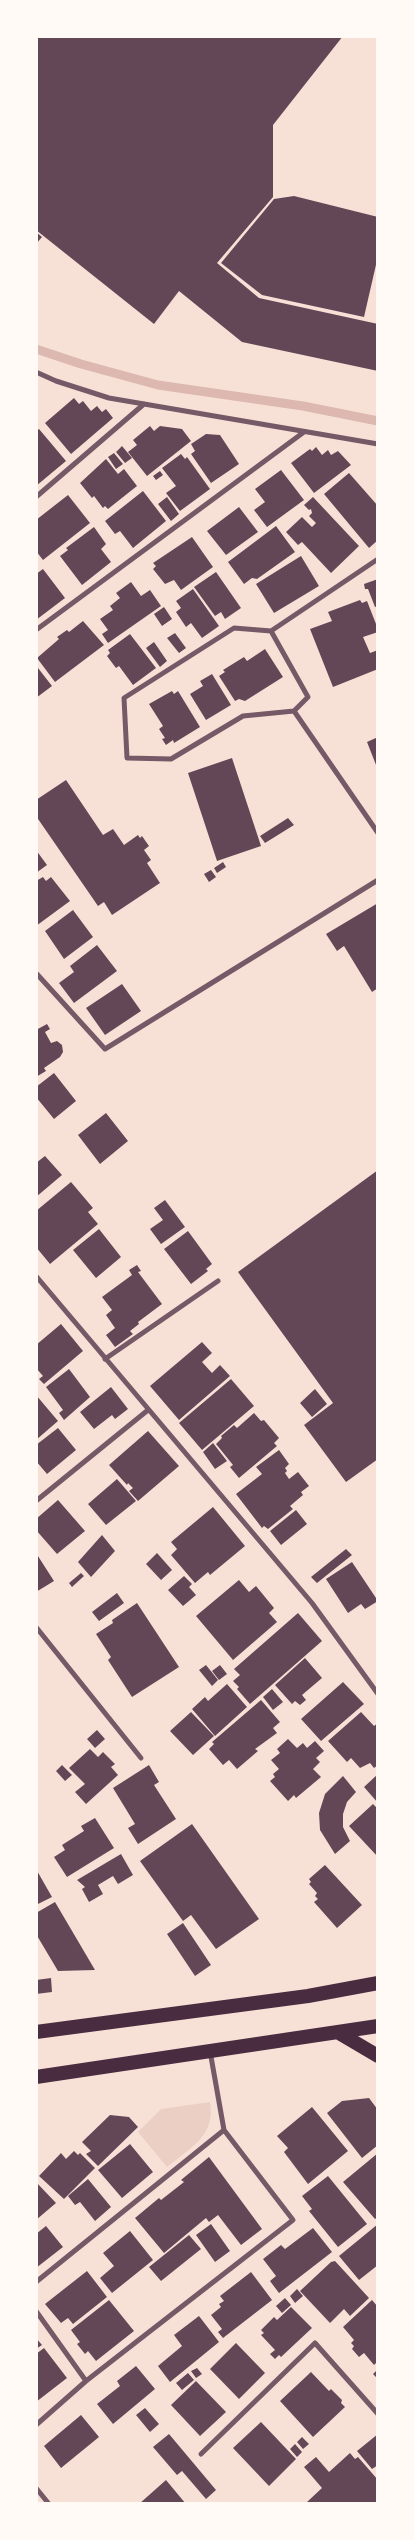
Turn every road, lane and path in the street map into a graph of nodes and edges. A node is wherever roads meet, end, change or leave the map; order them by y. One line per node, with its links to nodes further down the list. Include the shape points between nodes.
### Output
1 (36, 372): 2 (street, via 109,398)
2 (144, 404): 3 (street); 5 (street)
3 (304, 432): 4 (street); 7 (street)
4 (378, 444)
5 (36, 498)
6 (378, 558): 8 (street)
7 (36, 630)
8 (271, 631): 9 (street, via 308,697); 9 (street, via 234,628 124,698 126,758 171,759 243,716)
9 (294, 711): 10 (street)
10 (378, 833)
11 (378, 880): 12 (street, via 104,1049)
12 (36, 973)
13 (36, 1277): 15 (street)
14 (218, 1281): 15 (street)
15 (105, 1359): 16 (street)
16 (148, 1410): 17 (street); 19 (street, via 312,1603)
17 (36, 1501)
18 (36, 1627): 20 (street)
19 (378, 1694)
20 (141, 1758)
21 (378, 1983): 23 (highway, via 308,1996)
22 (378, 2026): 24 (highway)
23 (36, 2032)
24 (340, 2033): 25 (highway); 26 (highway)
25 (210, 2050): 27 (highway); 28 (street)
26 (378, 2056)
27 (36, 2077)
28 (224, 2130): 29 (street); 31 (street, via 293,2220)
29 (36, 2282)
30 (36, 2311): 31 (street)
31 (86, 2381): 33 (street)
32 (378, 2414): 34 (street, via 315,2343)
33 (36, 2425)
34 (201, 2454)
35 (36, 2488): 36 (street)
36 (48, 2504)

